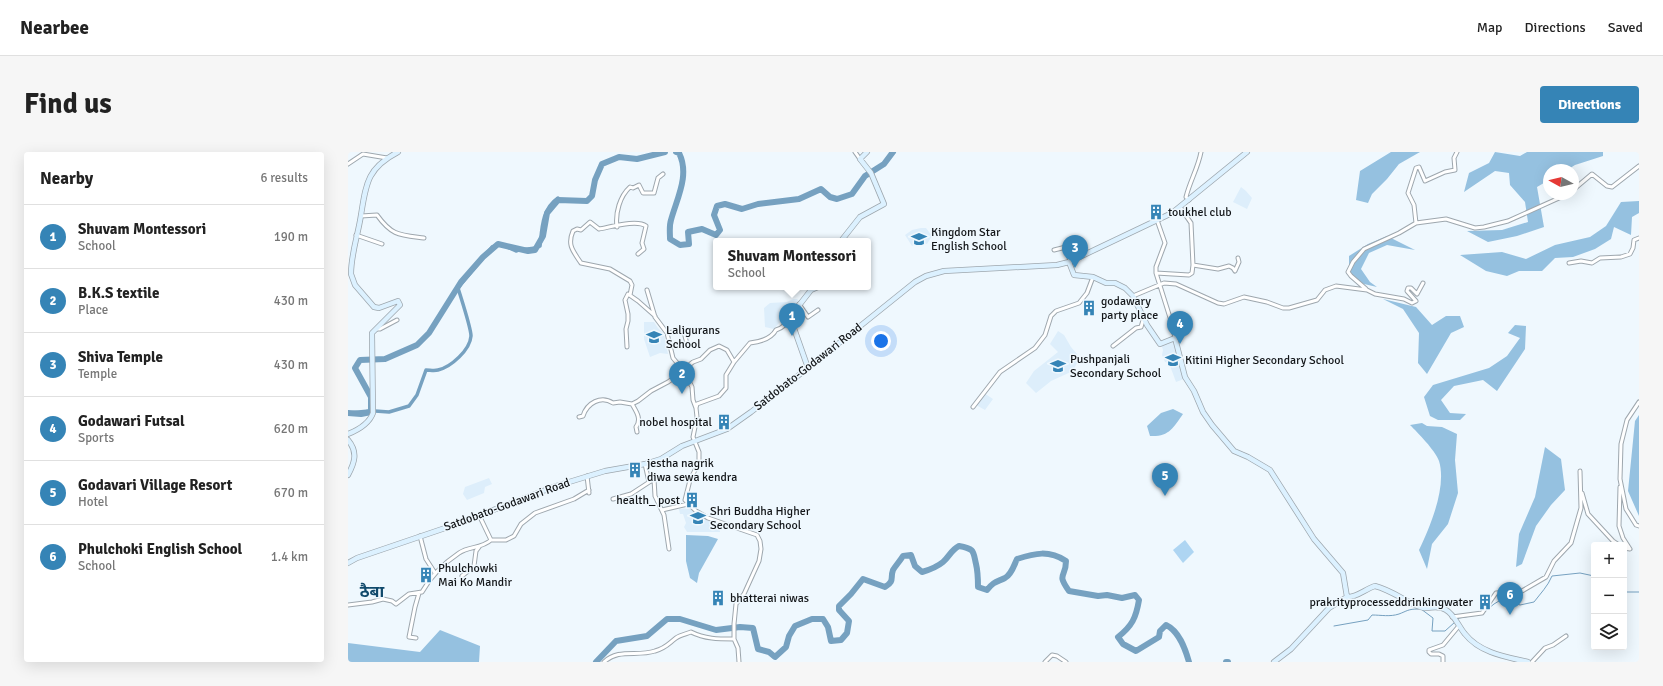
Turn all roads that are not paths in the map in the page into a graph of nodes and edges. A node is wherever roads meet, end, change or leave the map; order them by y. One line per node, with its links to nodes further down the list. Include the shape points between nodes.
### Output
1 (398, 152): 7 (street)
2 (855, 152): 8 (street)
3 (867, 152): 8 (street)
4 (1201, 152): 13 (street, via 1186,197)
5 (1247, 152): 13 (street, Satdobato-Godawari Road)
6 (1457, 152): 18 (street, via 1454,158 1455,170 1425,181 1419,167 1416,168 1408,193 1414,205)
7 (387, 158): 9 (street, via 363,154); 16 (street, via 375,169 366,187)
8 (862, 160): 22 (street, via 871,173 884,204 860,217)
9 (348, 164)
10 (1639, 166): 12 (street, via 1612,187 1592,174)
11 (663, 174): 19 (street, via 658,178 654,193 643,193 639,185 625,191 616,217)
12 (1579, 185)
13 (1189, 200): 15 (street, Satdobato-Godawari Road)
14 (1555, 200): 18 (street, via 1508,221 1484,227 1475,228 1446,219)
15 (1180, 207): 17 (street, Satdobato-Godawari Road); 30 (street, via 1191,223)
16 (361, 216): 20 (street); 21 (street, via 377,215 386,227 397,234)
17 (1157, 220): 28 (street, Satdobato-Godawari Road); 32 (street, via 1165,243)
18 (1416, 224): 38 (street, via 1364,249 1353,262 1348,272)
19 (617, 226): 26 (street, via 638,222 646,226 642,243 644,249); 39 (street, via 599,229 590,222 581,230 572,231 569,243 581,263 610,269 630,281)
20 (356, 235): 24 (street); 31 (street)
21 (424, 238)
22 (843, 238)
23 (1639, 238): 29 (street, via 1634,240 1630,254 1600,258 1592,263)
24 (382, 244)
25 (1054, 250): 28 (street, via 1066,247)
26 (638, 254)
27 (1238, 258): 30 (street, via 1235,271 1229,266 1218,269)
28 (1070, 262): 33 (street, via 1074,275); 54 (street, Satdobato-Godawari Road, via 944,271 926,276 891,300)
29 (1569, 263)
30 (1193, 265): 32 (street, via 1190,275)
31 (350, 268): 47 (street, via 355,285 374,307 379,308 398,301 400,304)
32 (1156, 273): 35 (street)
33 (1093, 278): 40 (street, via 1120,285); 60 (street, via 1087,293 1079,303 1056,311 1051,316 1045,335 1035,348 1000,372)
34 (1423, 283): 38 (street, via 1417,294 1408,288 1407,291 1416,301 1412,303)
35 (1160, 285): 38 (street, via 1176,284 1218,303 1224,304 1244,297 1283,308 1317,300 1325,290 1336,286); 40 (street); 49 (street)
36 (647, 290): 43 (street)
37 (811, 290): 41 (street)
38 (1367, 290)
39 (630, 295): 43 (street); 52 (street, via 628,294 625,300 628,314)
40 (1133, 296): 45 (street)
41 (799, 304): 42 (street, via 808,317); 44 (street)
42 (818, 310)
43 (656, 316): 48 (street)
44 (790, 317): 53 (street, via 781,329 760,342 750,343); 54 (street)
45 (1144, 317): 49 (street, via 1160,344); 51 (street, via 1141,327)
46 (397, 320): 47 (street, via 380,329)
47 (375, 328): 64 (street, via 371,336 373,413 364,425)
48 (667, 333): 50 (street, via 684,332); 55 (street, via 673,358)
49 (1175, 338): 89 (street, via 1185,377 1203,412 1234,451 1270,470 1314,539 1343,573)
50 (687, 344)
51 (1113, 346)
52 (627, 347)
53 (734, 362): 55 (street, via 727,350 719,346); 61 (street, via 726,375 726,388 719,396 697,404)
54 (808, 368): 66 (street, Satdobato-Godawari Road, via 734,425)
55 (683, 370): 57 (street); 61 (street, via 692,387)
56 (639, 396): 57 (street)
57 (638, 401): 59 (street)
58 (1639, 402): 71 (street, via 1627,420 1622,438)
59 (632, 404): 62 (street, via 613,403 609,400 595,402 585,408 583,416); 63 (street, via 639,417 636,427)
60 (973, 407)
61 (696, 408): 66 (street)
62 (579, 417)
63 (638, 432)
64 (348, 434)
65 (348, 440): 69 (street, via 355,453 354,463)
66 (694, 441): 67 (street, Satdobato-Godawari Road); 75 (street, via 699,452 699,462 690,480 686,500)
67 (645, 464): 70 (street, Satdobato-Godawari Road); 72 (street)
68 (1580, 471): 73 (street)
69 (348, 475)
70 (587, 476): 77 (street, Satdobato-Godawari Road); 80 (street, via 589,491 535,513 521,524 514,536 506,540)
71 (1620, 479): 78 (street, via 1626,510); 82 (street, via 1619,526)
72 (649, 482): 74 (street, via 630,494); 76 (street, via 654,480 655,496)
73 (1580, 490): 81 (street, via 1588,514); 91 (street, via 1581,508 1571,542 1554,561 1546,577 1522,591 1496,593 1482,613)
74 (613, 499)
75 (688, 504): 76 (street); 94 (street, via 708,518 757,535 760,541 759,561 744,594 736,604)
76 (662, 510): 84 (street)
77 (479, 515): 79 (street, Satdobato-Godawari Road); 80 (street)
78 (1639, 526)
79 (420, 536): 85 (street, Satdobato-Godawari Road); 86 (street, via 426,559)
80 (491, 540): 83 (street)
81 (1614, 542)
82 (1625, 542)
83 (479, 547): 86 (street, via 459,553); 87 (street, via 474,566)
84 (669, 549)
85 (348, 563)
86 (435, 573): 88 (street)
87 (462, 576)
88 (420, 593): 90 (street, via 409,594 396,604 383,599); 93 (street, via 409,637)
89 (1347, 597): 91 (street, via 1354,597 1375,586 1422,608 1437,606 1448,610); 99 (street, via 1329,608 1291,649)
90 (348, 605)
91 (1455, 621): 100 (street, via 1443,645 1429,650 1431,654 1443,656); 101 (street, via 1478,646 1497,655)
92 (1566, 636): 102 (street, via 1545,648)
93 (416, 638)
94 (734, 639): 95 (street, via 710,638 691,632 654,652 613,655); 96 (street)
95 (604, 662)
96 (740, 662)
97 (1045, 662): 98 (street, via 1052,655)
98 (1066, 662)
99 (1274, 662)
100 (1442, 662)
101 (1528, 662)
102 (1532, 662)

